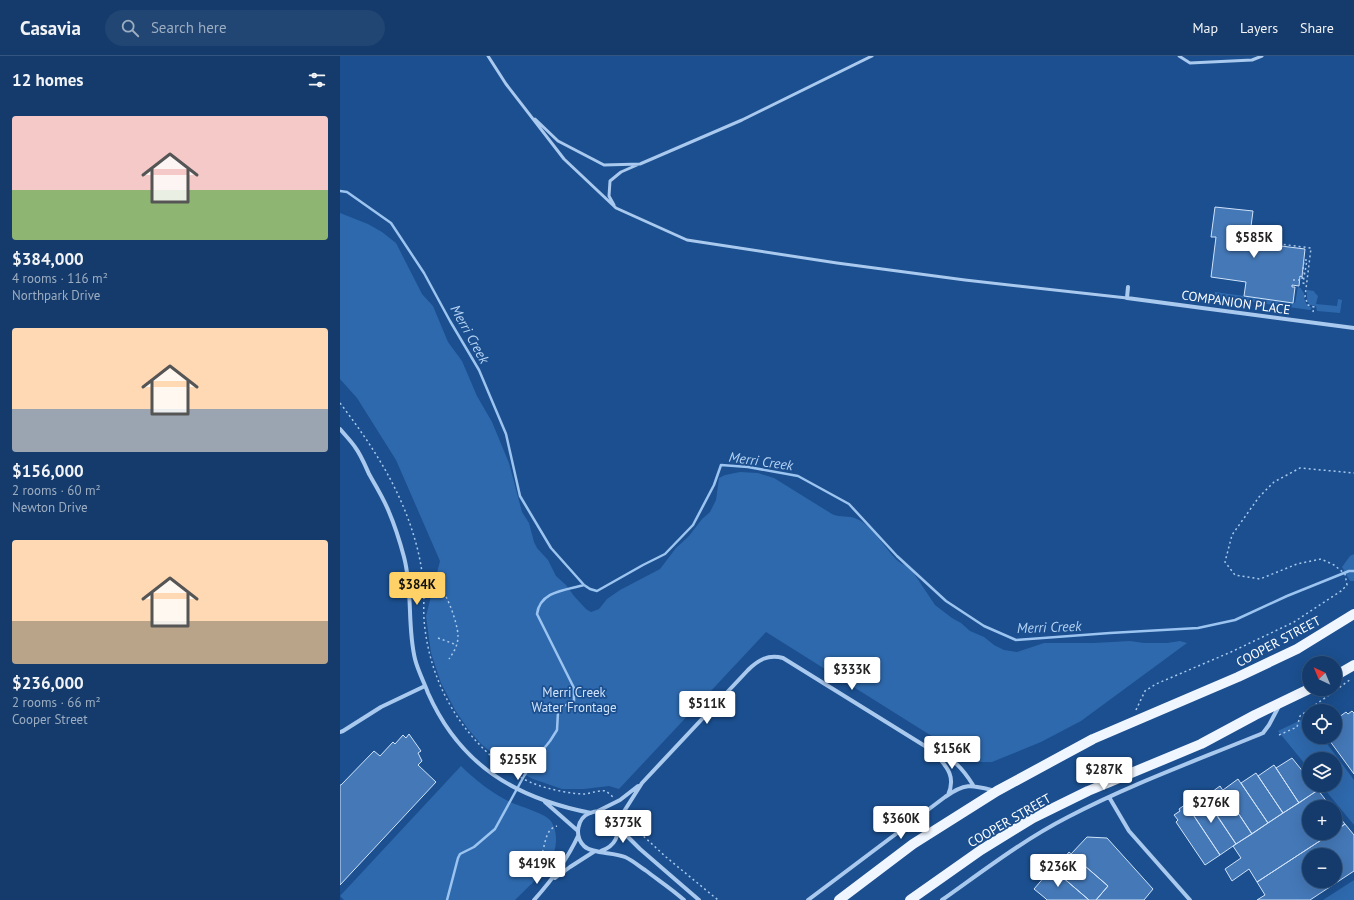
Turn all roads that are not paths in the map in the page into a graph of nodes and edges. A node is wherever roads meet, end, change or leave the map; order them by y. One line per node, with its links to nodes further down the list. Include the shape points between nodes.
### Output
1 (488, 56): 5 (lane)
2 (872, 56): 6 (lane, via 742,120)
3 (1179, 56): 4 (lane, via 1190,63 1252,60)
4 (1262, 56)
5 (527, 111): 6 (lane, via 558,141 604,165); 7 (lane, via 564,159)
6 (640, 164): 7 (lane, via 621,172 610,181 609,196)
7 (616, 208): 9 (lane, via 687,240 965,280)
8 (1128, 287): 9 (street)
9 (1127, 298): 10 (street, COMPANION PLACE)
10 (1354, 328)
11 (340, 429): 15 (street, via 356,448 388,511 404,558 415,660)
12 (1354, 614): 22 (main road, COOPER STREET, via 1290,652 1093,739)
13 (1354, 665): 14 (main road)
14 (1342, 672)
15 (425, 686): 18 (street, via 386,704); 25 (street, via 437,713 455,738 480,764 503,782)
16 (1302, 693): 17 (main road, COOPER STREET)
17 (1280, 704): 24 (street, COOPER STREET, via 1263,733); 38 (main road, COOPER STREET, via 1254,715 1202,744 1088,790 1033,818 981,850)
18 (340, 732)
19 (933, 751): 20 (street, via 783,658 765,657 748,670); 21 (street, via 946,756 957,765); 23 (street, via 947,767 951,776)
20 (642, 783): 26 (street, via 620,800); 28 (street)
21 (973, 785): 22 (street); 23 (street, via 957,789)
22 (997, 791): 37 (main road, COOPER STREET, via 913,844)
23 (948, 795): 36 (street)
24 (1109, 797): 39 (street, COOPER STREET, via 1067,817 1028,840); 40 (street, via 1129,831)
25 (544, 801): 27 (street); 29 (street)
26 (596, 812): 27 (street); 28 (street, via 608,814)
27 (591, 813): 29 (street, via 582,820)
28 (617, 825): 31 (street, via 618,833 613,845); 35 (street, via 640,849)
29 (578, 833): 30 (street, via 584,846); 32 (street, via 567,858)
30 (595, 851): 31 (street); 32 (street)
31 (601, 851): 34 (street, via 632,860)
32 (551, 881): 33 (street)
33 (534, 900)
34 (684, 900)
35 (699, 900)
36 (808, 900)
37 (839, 900)
38 (910, 900)
39 (942, 900)
40 (1190, 900)

